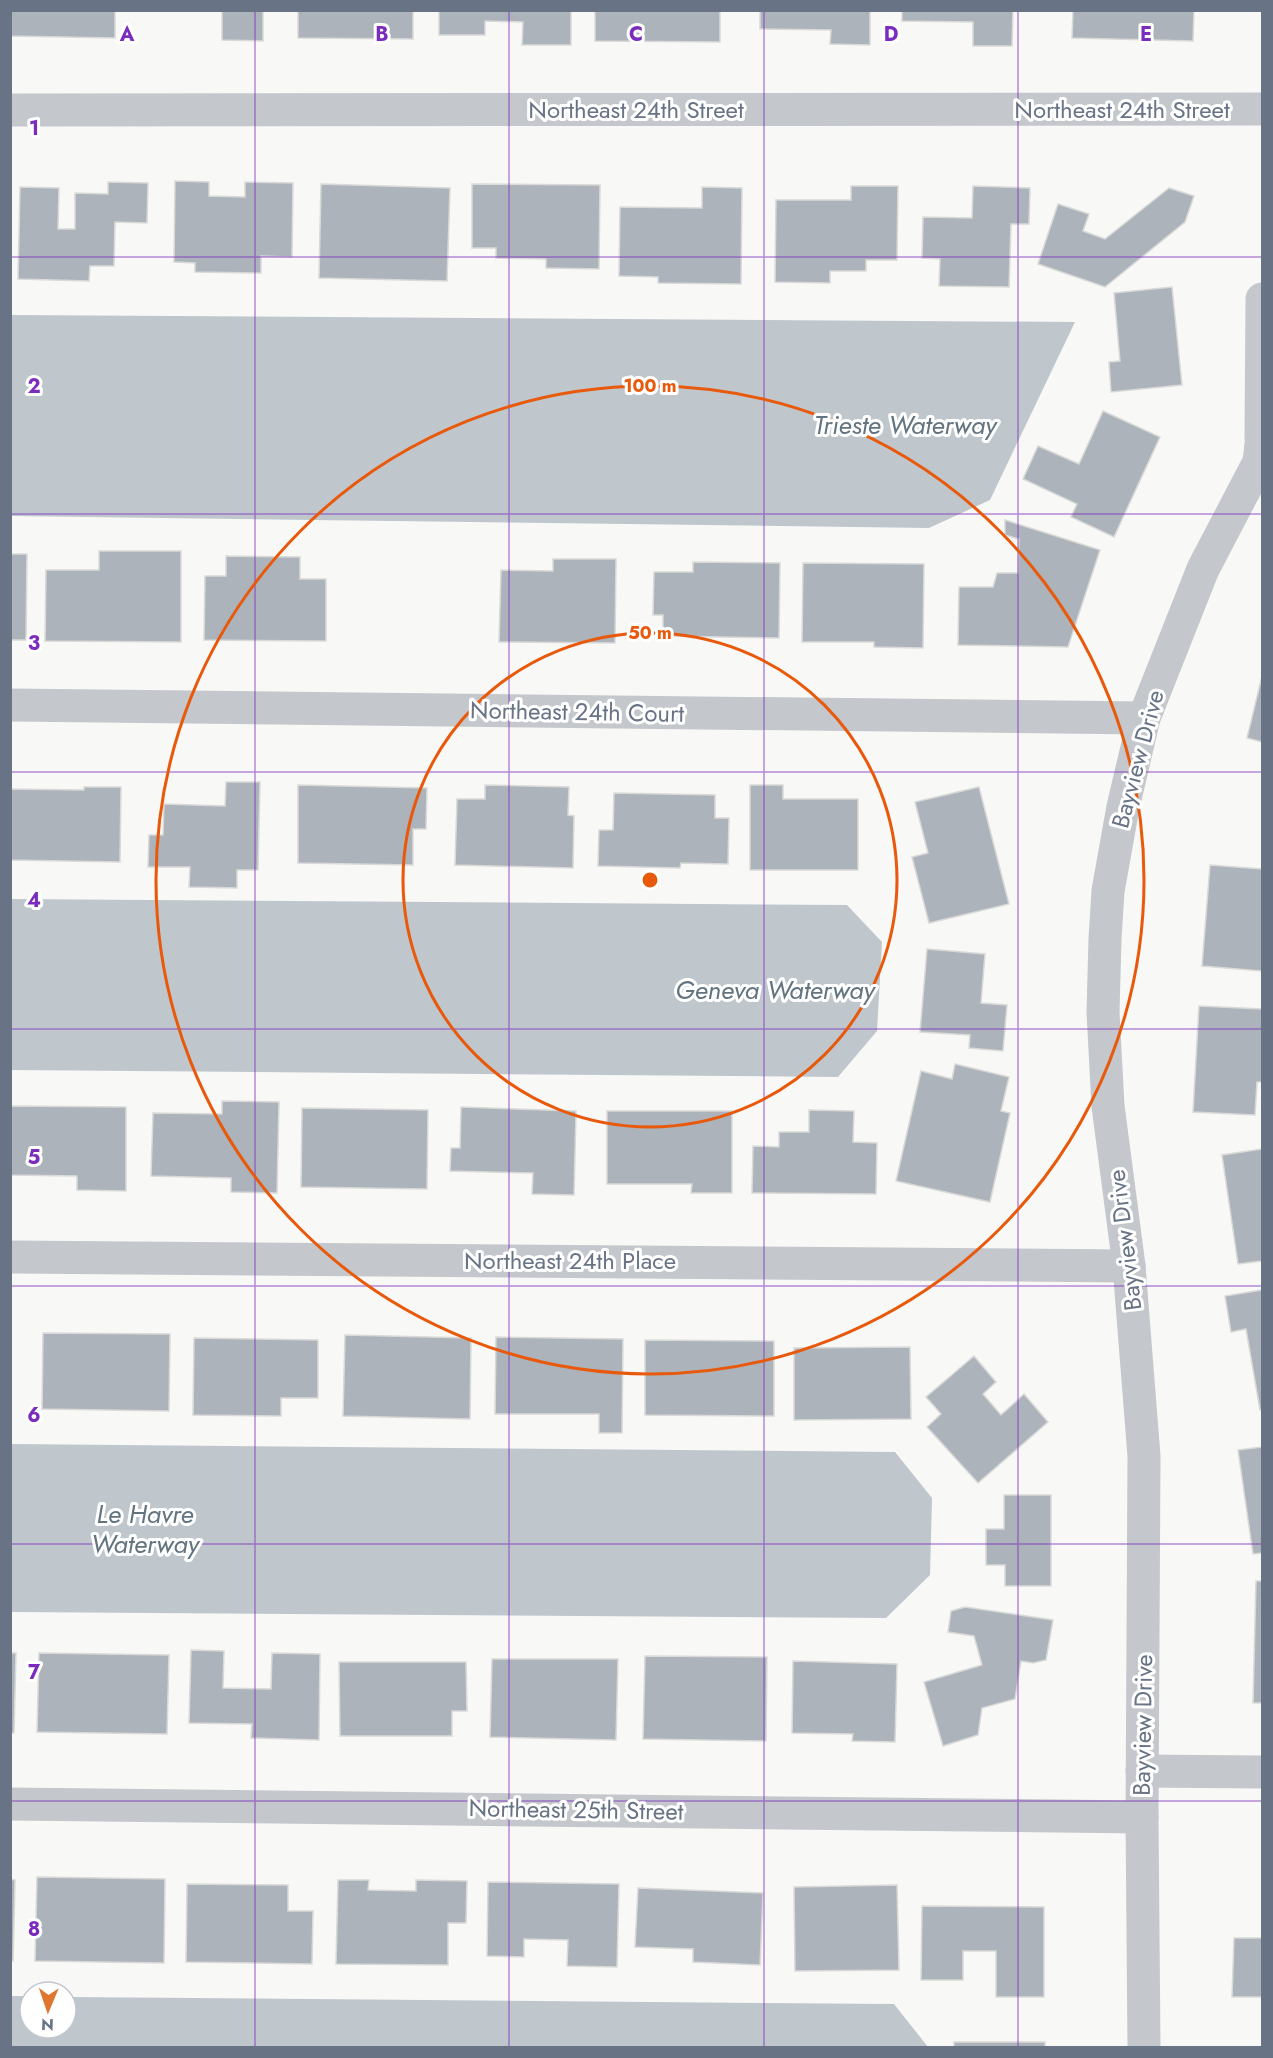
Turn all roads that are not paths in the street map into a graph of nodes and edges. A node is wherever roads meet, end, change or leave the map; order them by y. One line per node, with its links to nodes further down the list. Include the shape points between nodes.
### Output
1 (10, 110): 2 (street, Northeast 24th Street)
2 (1263, 110)
3 (1263, 299): 4 (street)
4 (1261, 448): 6 (street, Bayview Drive, via 1203,569)
5 (10, 705): 6 (street, Northeast 24th Court)
6 (1144, 718): 8 (street, Bayview Drive, via 1117,838 1104,949 1108,1106)
7 (10, 1257): 8 (street, Northeast 24th Place)
8 (1129, 1266): 9 (street, Bayview Drive, via 1144,1456)
9 (1142, 1771): 10 (street); 12 (street, Bayview Drive)
10 (1263, 1772)
11 (10, 1804): 12 (street, Northeast 25th Street)
12 (1142, 1817): 13 (street, Bayview Drive)
13 (1144, 2048)

